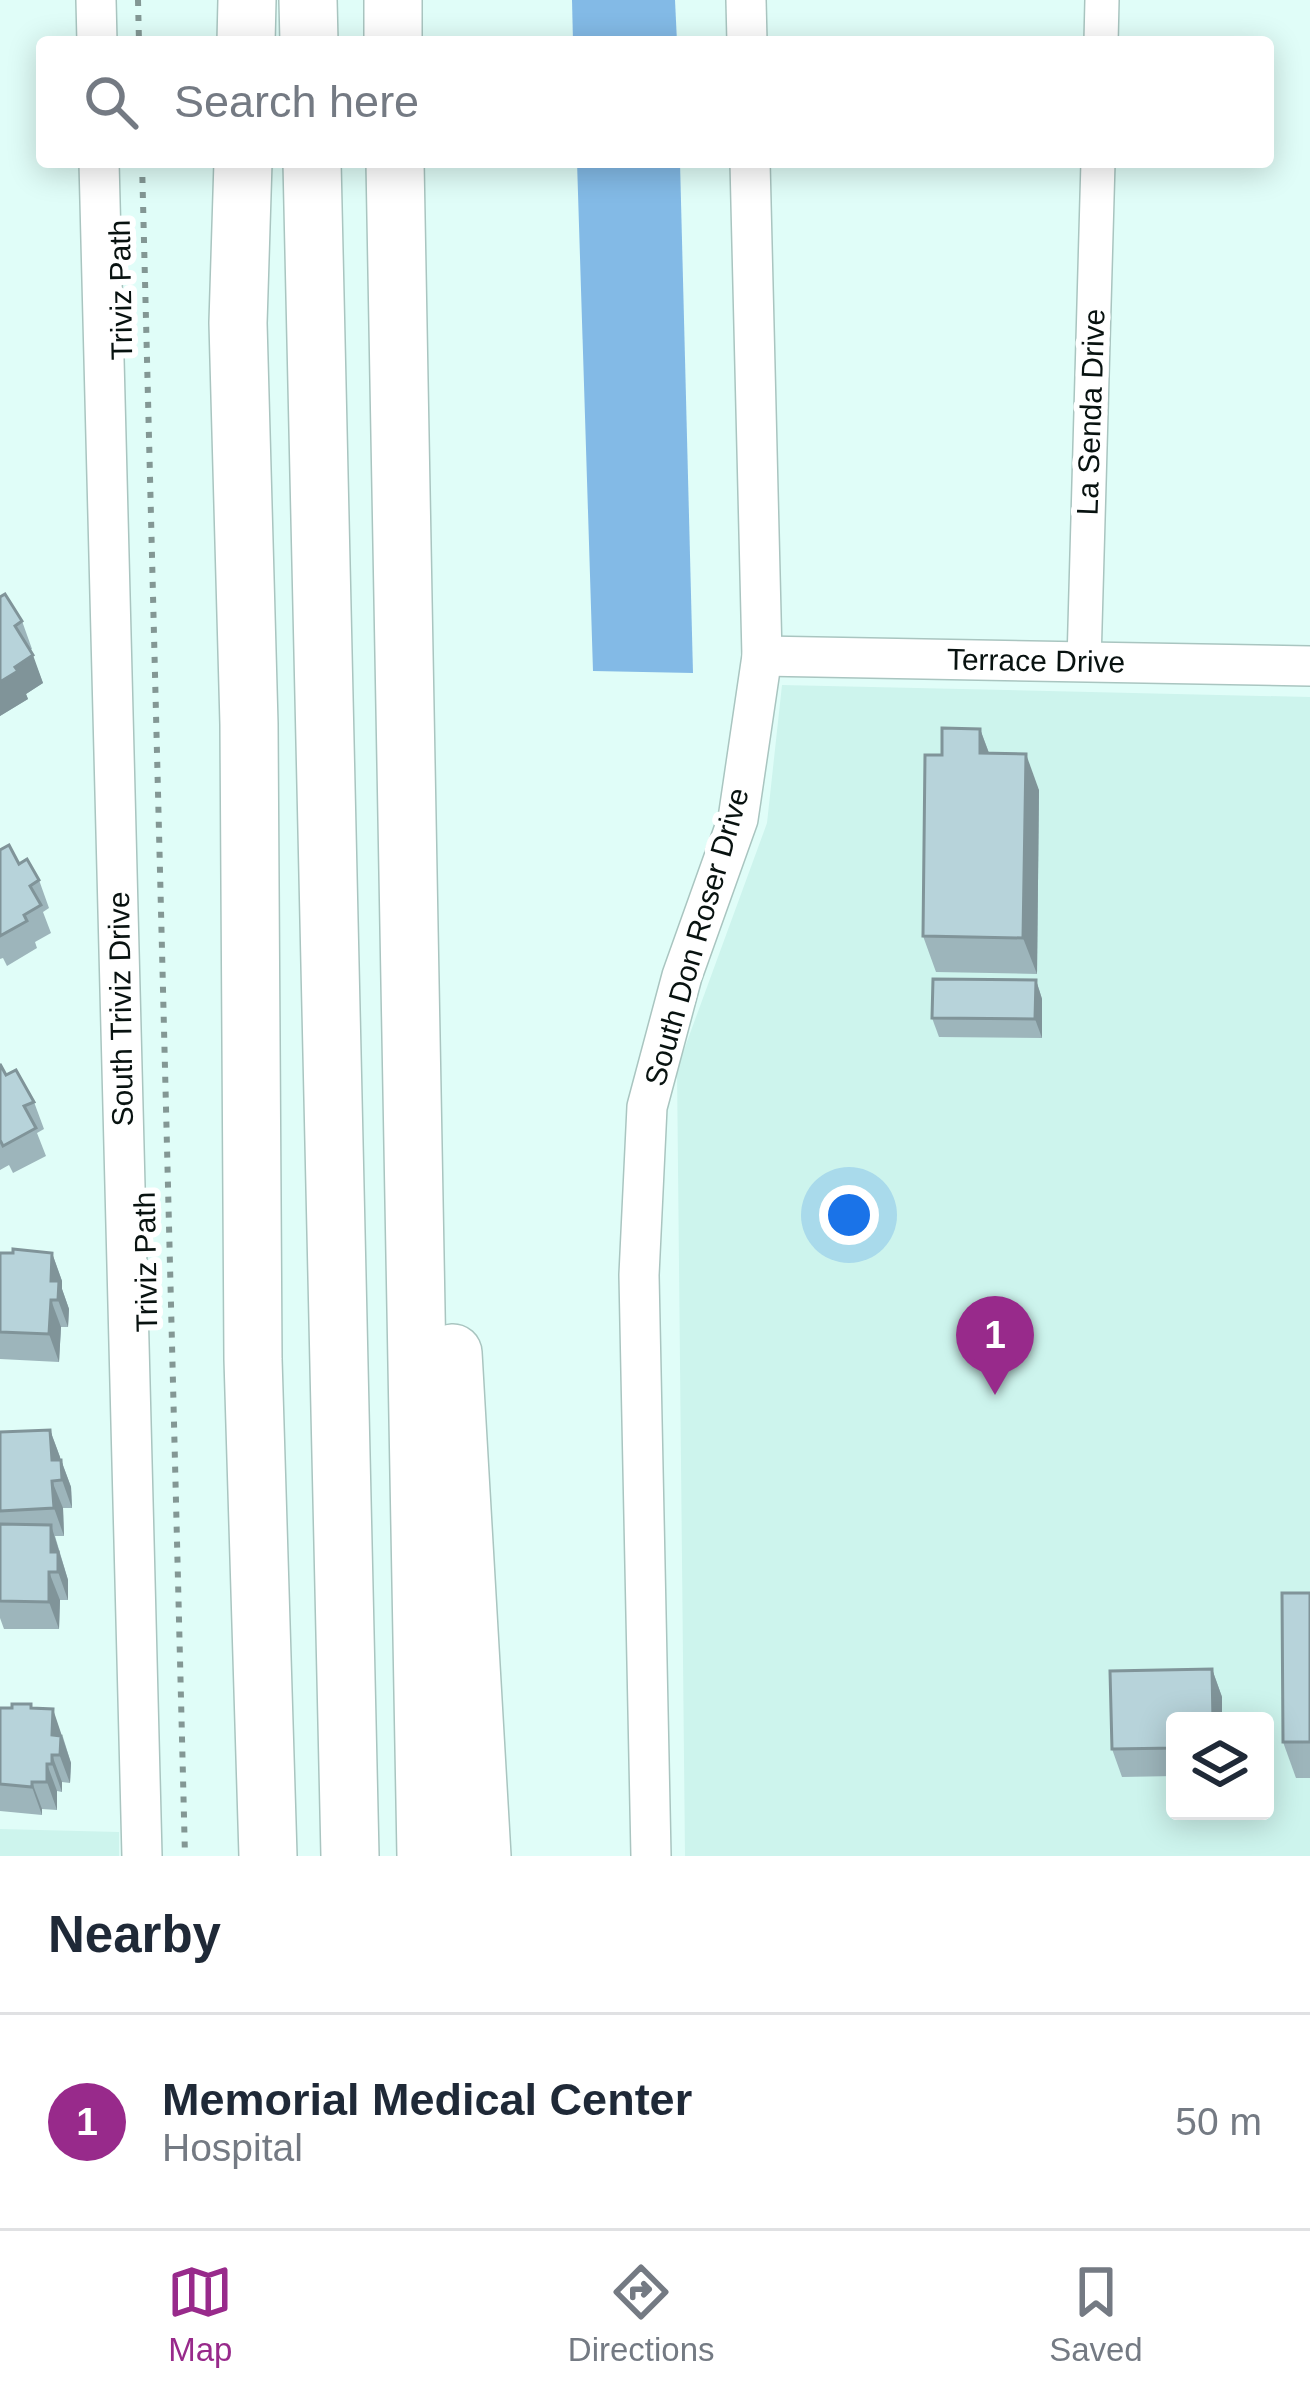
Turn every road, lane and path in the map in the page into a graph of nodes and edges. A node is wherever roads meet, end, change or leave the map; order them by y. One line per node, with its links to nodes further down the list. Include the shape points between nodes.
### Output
1 (96, 0): 8 (street)
2 (138, 0): 9 (path)
3 (247, 0): 10 (highway)
4 (308, 0): 11 (highway)
5 (393, 0): 12 (highway)
6 (746, 0): 13 (street)
7 (1102, 0): 14 (street)
8 (97, 36)
9 (139, 36)
10 (246, 36)
11 (309, 36)
12 (394, 36)
13 (747, 36)
14 (1101, 36)
15 (99, 168): 26 (street, South Triviz Drive)
16 (142, 168): 27 (path, Triviz Path)
17 (242, 168): 28 (highway, via 253,1359)
18 (311, 168): 29 (highway)
19 (395, 168): 25 (highway)
20 (750, 168): 22 (street, South Don Roser Drive)
21 (1097, 168): 23 (street, La Senda Drive)
22 (762, 656): 23 (street, Terrace Drive); 32 (street, South Don Roser Drive, via 738,819 682,976 647,1107 639,1275)
23 (1084, 662): 24 (street, Terrace Drive)
24 (1310, 666)
25 (409, 974): 30 (highway); 31 (highway, via 453,1353)
26 (142, 1856)
27 (185, 1856)
28 (268, 1856)
29 (350, 1856)
30 (426, 1856)
31 (482, 1856)
32 (651, 1856)

